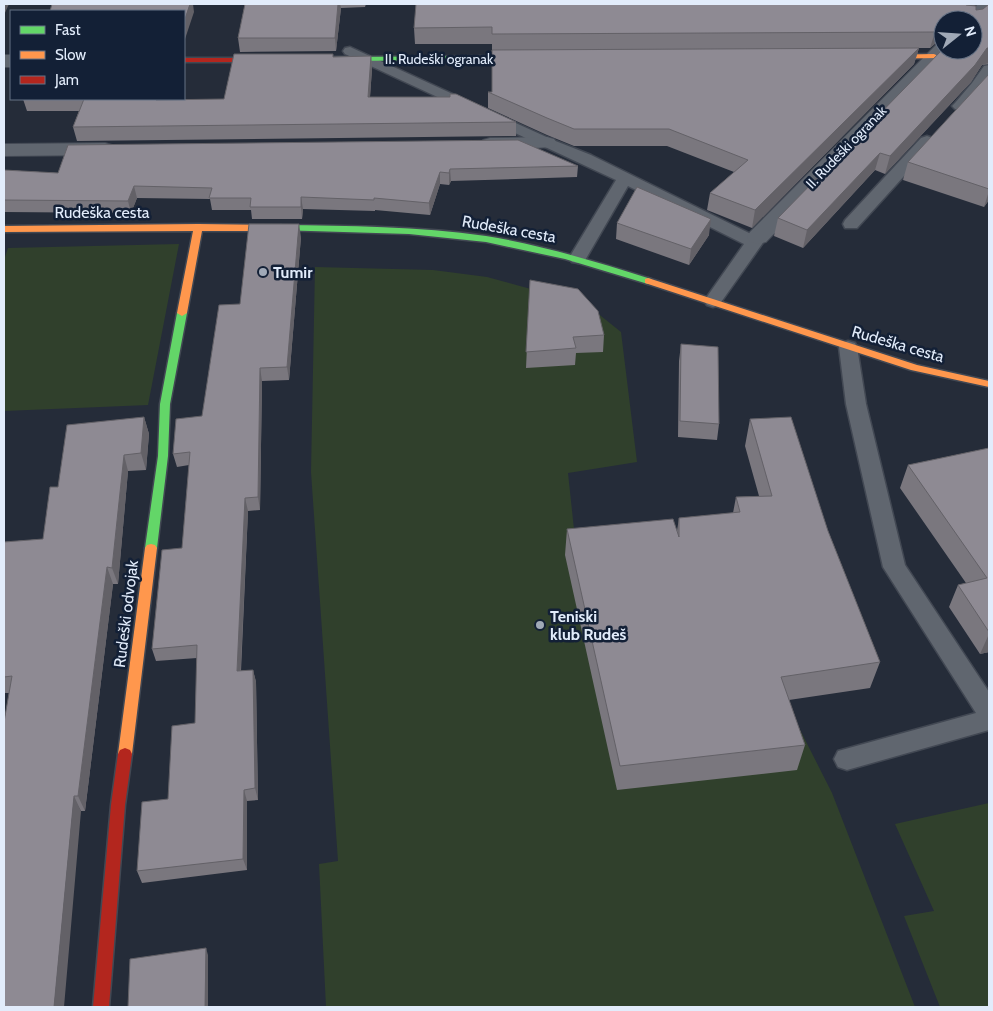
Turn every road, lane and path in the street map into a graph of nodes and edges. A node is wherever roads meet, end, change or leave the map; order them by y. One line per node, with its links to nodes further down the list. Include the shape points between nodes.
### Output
1 (350, 51): 7 (lane)
2 (933, 52): 3 (street, II. Rudeški ogranak)
3 (865, 57)
4 (538, 58): 7 (street, II. Rudeški ogranak)
5 (933, 58): 21 (street, II. Rudeški ogranak)
6 (318, 59): 7 (street, II. Rudeški ogranak)
7 (370, 59): 13 (lane)
8 (185, 60): 9 (street)
9 (281, 60)
10 (989, 70): 11 (lane)
11 (951, 115)
12 (938, 130): 18 (lane)
13 (548, 143): 14 (street); 17 (lane)
14 (468, 144)
15 (122, 148): 16 (street)
16 (4, 150)
17 (625, 178): 21 (lane); 22 (lane)
18 (851, 224)
19 (198, 227): 20 (street, Rudeška cesta); 22 (street, Rudeška cesta, via 427,232 486,239); 29 (street, Rudeški odvojak, via 165,404 163,456 118,805)
20 (4, 229)
21 (756, 239): 23 (lane)
22 (578, 258): 23 (street, Rudeška cesta)
23 (713, 301): 24 (street, Rudeška cesta)
24 (848, 347): 25 (street, Rudeška cesta, via 916,368); 26 (lane, via 856,404 894,567)
25 (989, 384)
26 (989, 712)
27 (989, 720): 28 (lane)
28 (847, 759)
29 (101, 1007)

